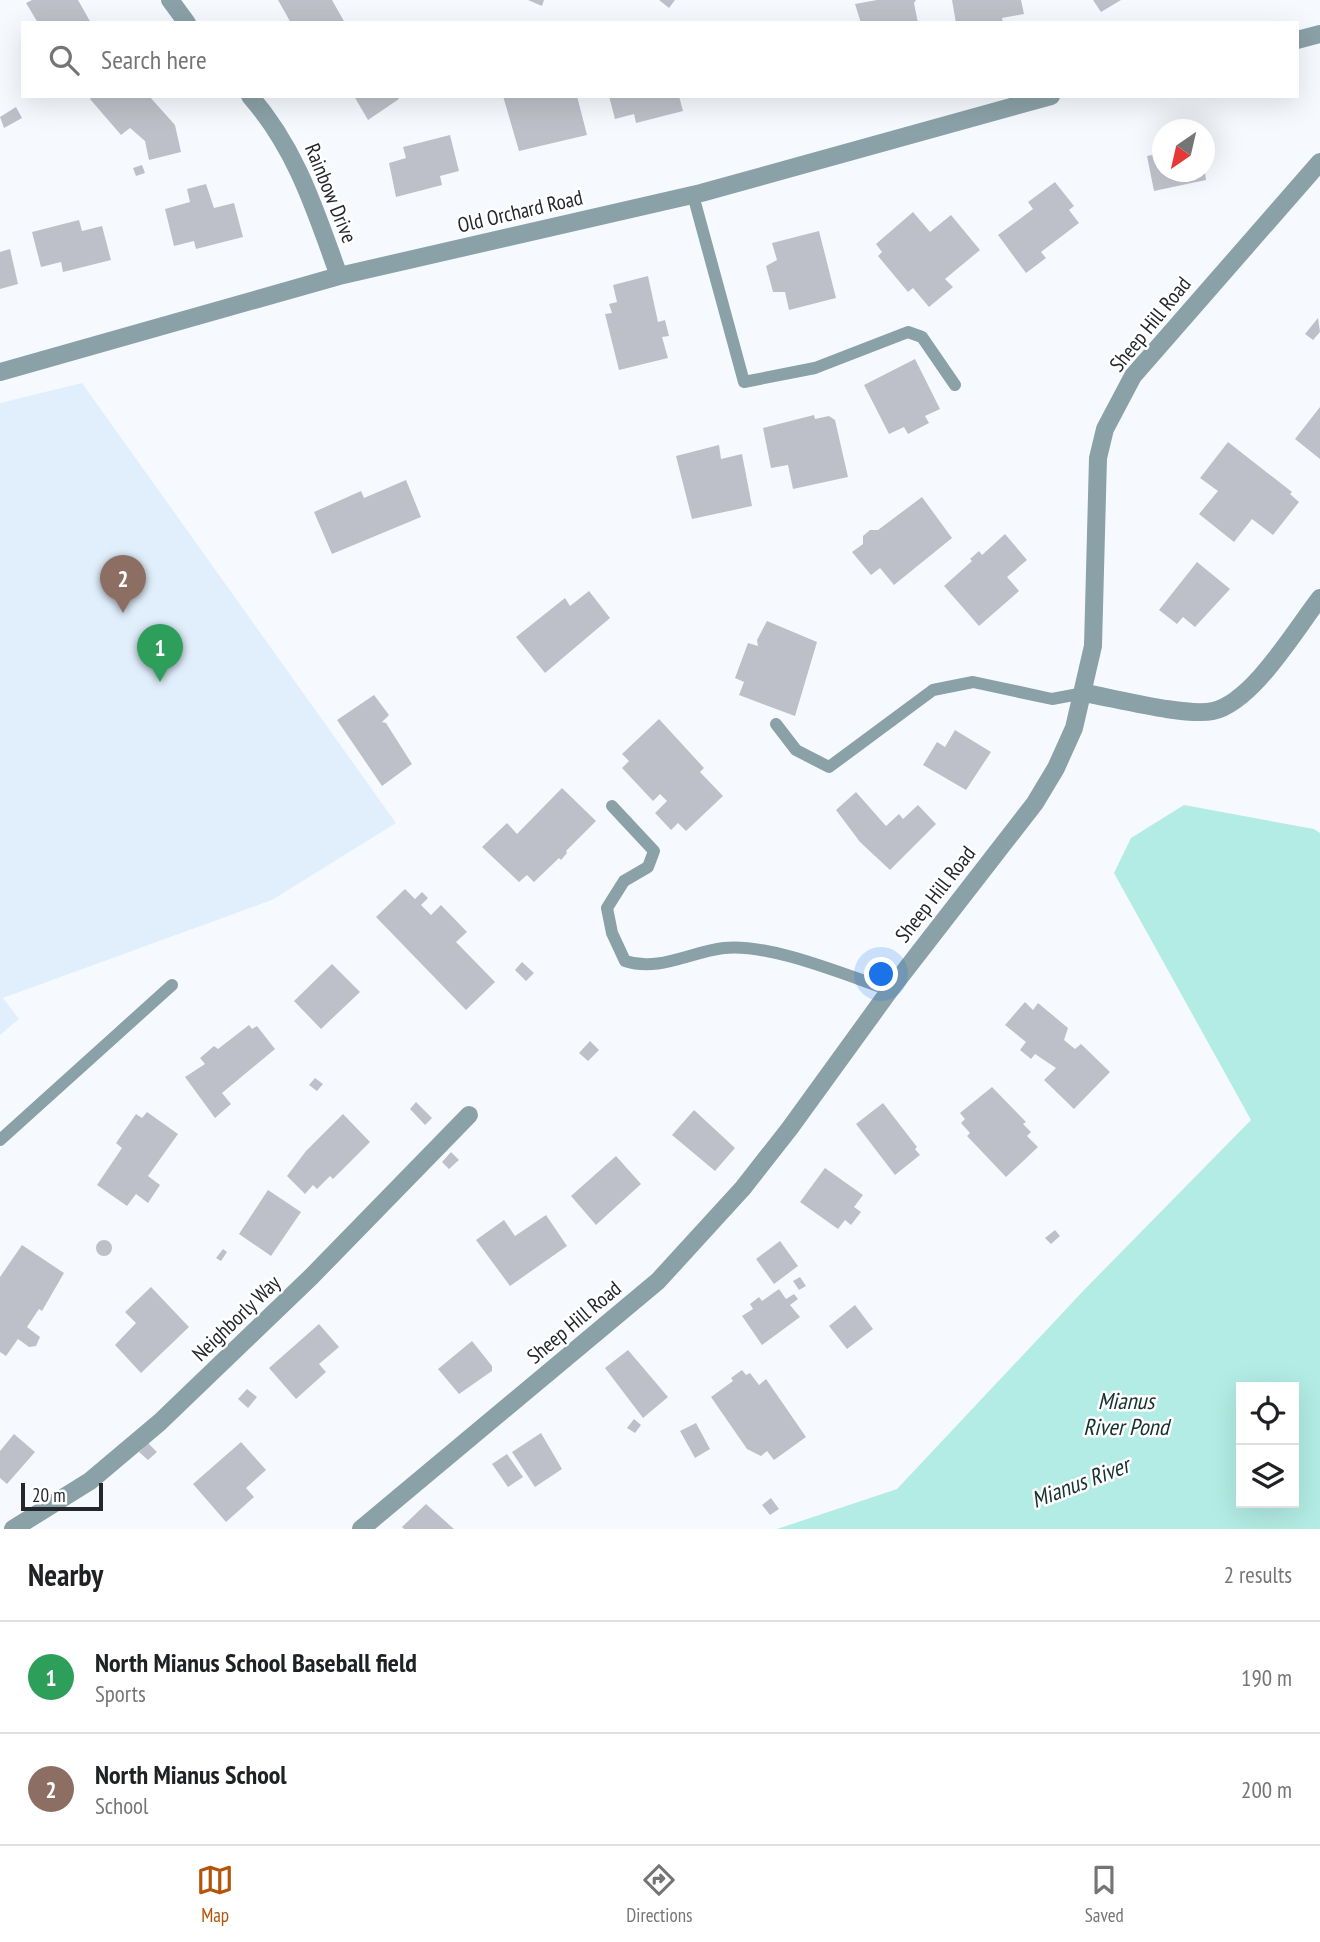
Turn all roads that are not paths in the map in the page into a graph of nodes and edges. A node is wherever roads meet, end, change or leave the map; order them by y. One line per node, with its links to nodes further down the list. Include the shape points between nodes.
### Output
1 (170, 0): 2 (street)
2 (186, 21)
3 (1320, 34): 4 (street)
4 (1299, 39)
5 (252, 98): 9 (street, Rainbow Drive, via 297,163)
6 (1044, 98): 8 (street, Old Orchard Road)
7 (1320, 162): 13 (street, Sheep Hill Road, via 1133,376 1105,429 1098,458 1093,646)
8 (693, 195): 9 (street, Old Orchard Road); 11 (lane, via 744,382 816,368 908,332 922,337)
9 (340, 276): 10 (street, Old Orchard Road)
10 (0, 372)
11 (955, 385)
12 (1320, 598): 13 (street, via 1254,683 1213,711)
13 (1084, 693): 14 (lane, via 1052,699 973,682 933,690 829,767 796,750); 17 (street, Sheep Hill Road, via 1056,768 1035,803)
14 (776, 723)
15 (612, 806): 17 (lane, via 654,851 648,867 624,881 607,908 625,961 642,966 724,948 760,950)
16 (172, 985): 19 (lane)
17 (890, 989): 21 (street, Sheep Hill Road, via 766,1158 658,1281)
18 (469, 1115): 20 (street, Neighborly Way, via 311,1277 160,1422 90,1482)
19 (0, 1140)
20 (13, 1529)
21 (361, 1529)

